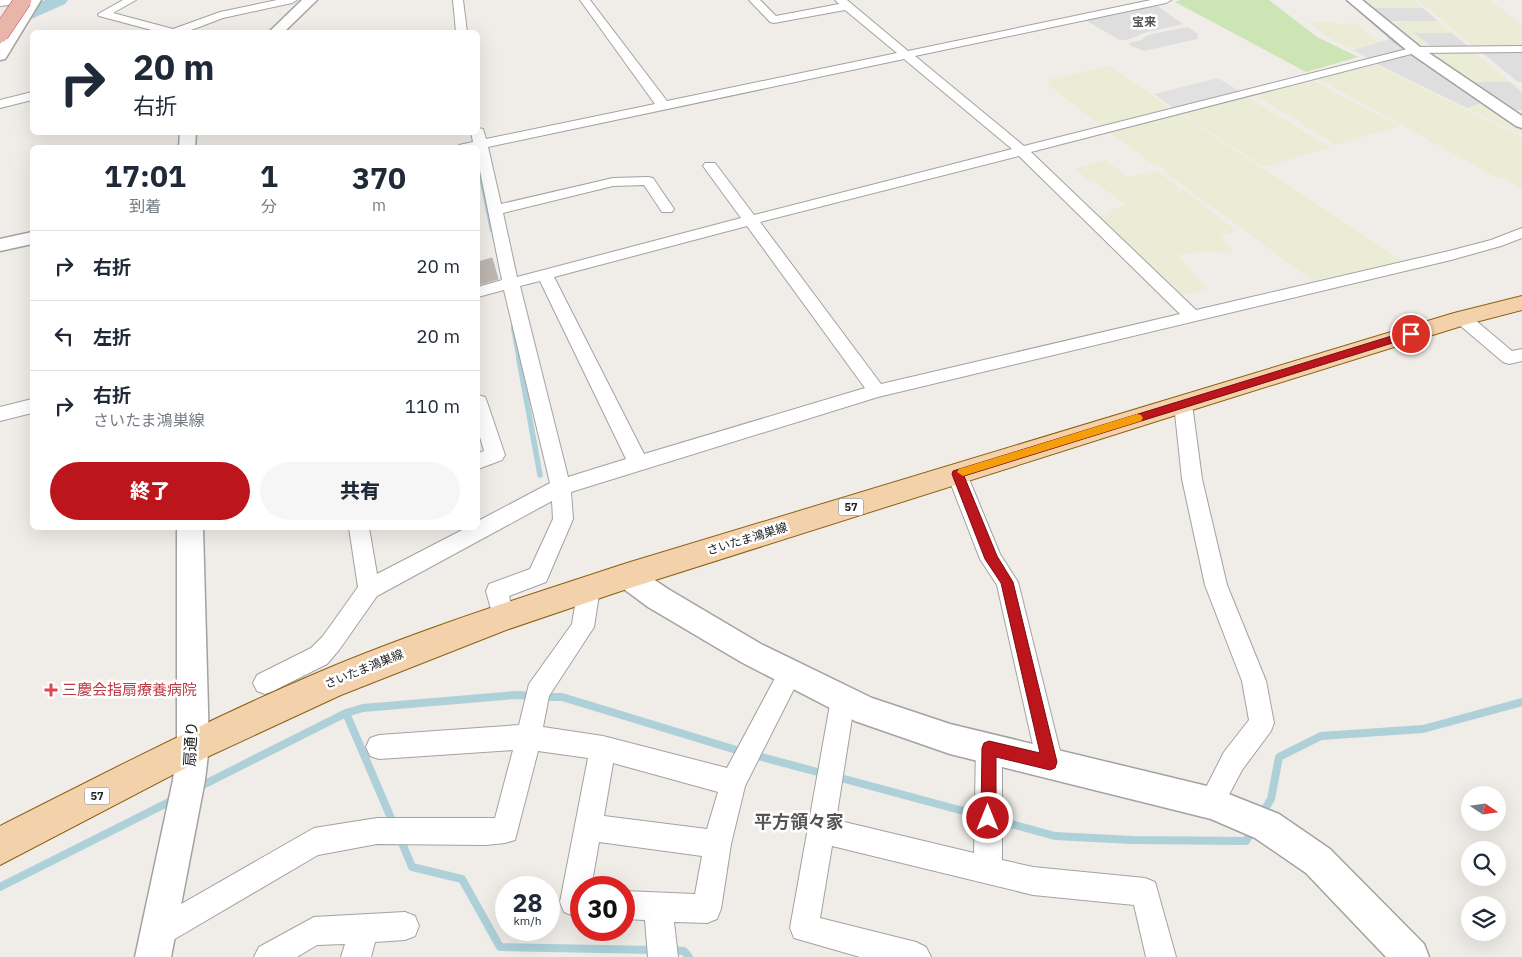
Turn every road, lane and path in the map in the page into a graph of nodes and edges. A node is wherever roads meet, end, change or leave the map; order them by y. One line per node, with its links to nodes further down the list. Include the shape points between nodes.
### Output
1 (4, 0): 13 (highway)
2 (23, 0): 19 (highway, bridge)
3 (28, 0): 13 (street)
4 (34, 0): 23 (street)
5 (131, 0): 15 (street, via 103,14)
6 (310, 0): 14 (street)
7 (458, 0): 18 (street)
8 (585, 0): 26 (street)
9 (754, 0): 12 (street, via 774,20)
10 (1166, 0): 22 (street)
11 (1354, 0): 21 (street)
12 (844, 3): 22 (street)
13 (0, 4)
14 (295, 6): 16 (street, via 220,15); 17 (street)
15 (163, 30)
16 (182, 30)
17 (277, 30)
18 (462, 30)
19 (0, 34)
20 (1522, 49): 21 (street)
21 (1415, 50): 27 (street); 30 (street)
22 (905, 54): 26 (street); 30 (street)
23 (0, 56)
24 (30, 96): 25 (street)
25 (0, 104)
26 (662, 104): 28 (street)
27 (1522, 123)
28 (479, 138): 29 (street); 33 (street)
29 (468, 145)
30 (1022, 151): 34 (street); 42 (street)
31 (710, 166): 34 (street)
32 (667, 209): 33 (street, via 648,181 613,182)
33 (495, 210): 39 (street)
34 (751, 220): 38 (street); 45 (street)
35 (1522, 233): 42 (street, via 1451,255)
36 (30, 238): 37 (street)
37 (0, 245)
38 (545, 275): 39 (street); 51 (street)
39 (511, 284): 40 (street); 53 (street)
40 (480, 292)
41 (1522, 303): 43 (main road, さいたま鴻巣線 / 57)
42 (1192, 316): 45 (street)
43 (1462, 318): 44 (street, via 1509,358); 46 (main road, さいたま鴻巣線 / 57)
44 (1522, 355)
45 (877, 391): 51 (street)
46 (1183, 404): 52 (main road, さいたま鴻巣線 / 57); 70 (street, via 1192,479 1216,585 1254,680 1262,723 1233,762)
47 (30, 406): 49 (street)
48 (480, 408): 50 (street, via 495,455)
49 (0, 414)
50 (480, 460)
51 (638, 463): 53 (street)
52 (957, 474): 56 (main road, さいたま鴻巣線 / 57); 68 (street, via 992,559 1007,582)
53 (561, 487): 58 (street); 59 (street, via 563,519 538,575 497,592)
54 (190, 530): 64 (street, 扇通り)
55 (359, 530): 58 (street)
56 (627, 576): 57 (main road, さいたま鴻巣線 / 57); 60 (street, via 658,598)
57 (589, 588): 59 (main road, さいたま鴻巣線 / 57); 63 (street, via 583,627 538,692)
58 (369, 589): 61 (street, via 319,656)
59 (503, 617): 64 (main road, さいたま鴻巣線 / 57, via 329,684)
60 (790, 673): 62 (street); 69 (street)
61 (265, 683)
62 (843, 699): 67 (street, via 866,711); 72 (street)
63 (529, 737): 65 (street); 66 (street); 81 (street, via 505,830 377,831 314,842)
64 (193, 746): 74 (main road, さいたま鴻巣線 / 57); 81 (street, 扇通り)
65 (379, 747)
66 (603, 748): 69 (street); 71 (street)
67 (989, 748): 68 (street); 75 (street)
68 (1050, 762): 70 (street)
69 (733, 782): 73 (street)
70 (1211, 803): 87 (street, via 1267,826 1318,861)
71 (588, 827): 73 (street); 76 (street)
72 (820, 830): 75 (street); 85 (street, via 804,928)
73 (717, 844): 78 (street, via 707,909)
74 (0, 846)
75 (988, 871): 86 (street, via 1033,881 1145,892)
76 (579, 876)
77 (635, 905): 78 (street)
78 (658, 906): 84 (street)
79 (404, 926): 80 (street)
80 (364, 928): 82 (street, via 314,932); 83 (street)
81 (156, 945)
82 (269, 957)
83 (356, 957)
84 (663, 957)
85 (916, 957)
86 (1161, 957)
87 (1410, 957)

